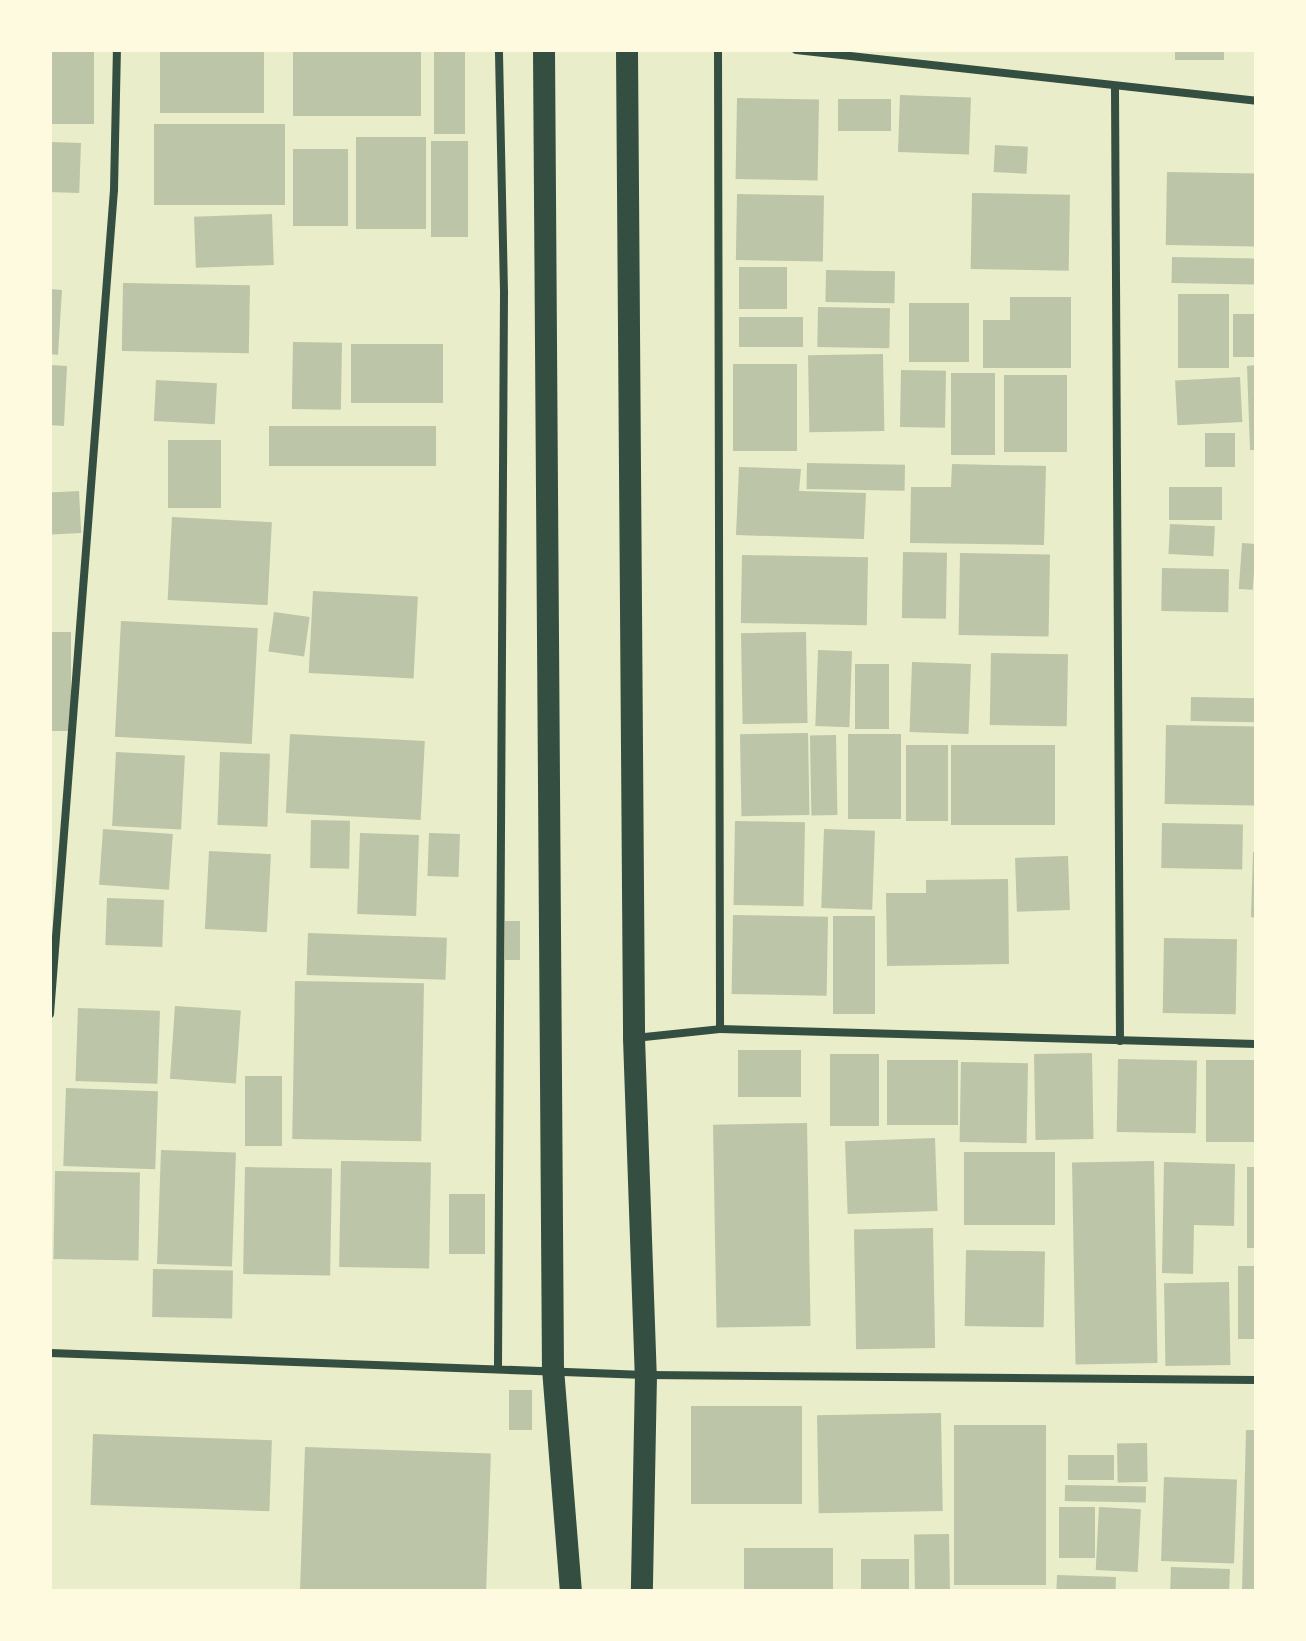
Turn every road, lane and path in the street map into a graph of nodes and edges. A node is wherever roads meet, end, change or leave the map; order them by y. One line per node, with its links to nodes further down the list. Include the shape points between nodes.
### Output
1 (117, 50): 9 (street, via 114,190)
2 (499, 50): 15 (street, via 504,292)
3 (544, 50): 16 (highway)
4 (627, 50): 11 (highway)
5 (718, 50): 10 (street)
6 (796, 50): 7 (street)
7 (1115, 89): 8 (street); 12 (street)
8 (1256, 101)
9 (50, 1014)
10 (720, 1029): 11 (street); 12 (street)
11 (634, 1038): 17 (highway)
12 (1120, 1041): 13 (street)
13 (1256, 1044)
14 (50, 1353): 15 (street)
15 (498, 1367): 16 (street)
16 (553, 1369): 17 (street); 19 (highway)
17 (646, 1375): 18 (street); 20 (highway)
18 (1256, 1380)
19 (571, 1591)
20 (642, 1591)

